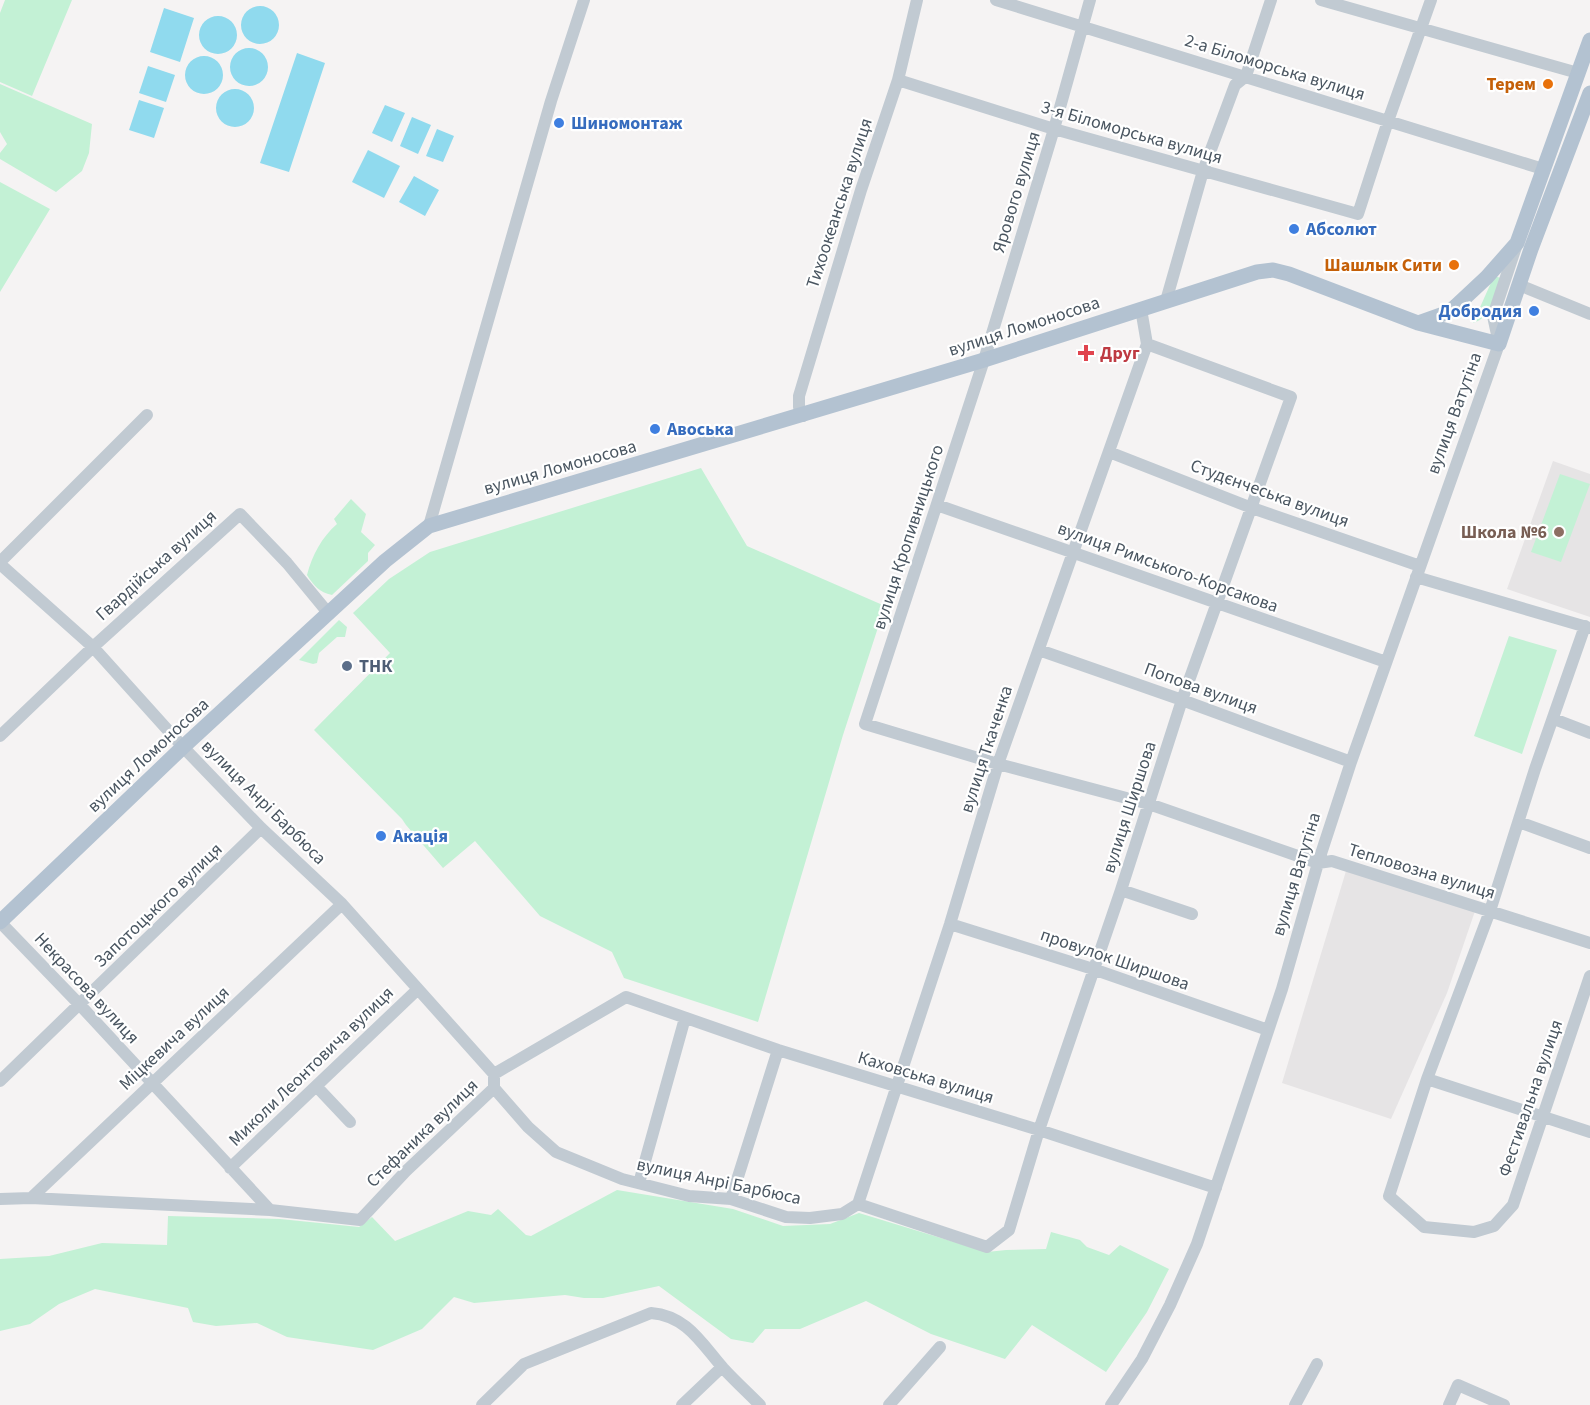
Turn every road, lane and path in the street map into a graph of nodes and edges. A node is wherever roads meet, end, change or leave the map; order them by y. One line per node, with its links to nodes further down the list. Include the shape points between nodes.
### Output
1 (584, 0): 33 (street, via 547,114)
2 (917, 0): 13 (street, Тихоокеанська вулиця)
3 (996, 0): 8 (street, 2-а Біломорська вулиця)
4 (1090, 0): 8 (street, Ярового вулиця)
5 (1270, 0): 12 (street)
6 (1321, 0): 9 (street)
7 (1431, 0): 9 (street)
8 (1082, 25): 12 (street, 2-а Біломорська вулиця); 16 (street, Ярового вулиця)
9 (1421, 30): 11 (street); 15 (street)
10 (1590, 40): 11 (main road, вулиця Ватутіна)
11 (1578, 73): 17 (main road, вулиця Ватутіна)
12 (1246, 76): 15 (street, 2-а Біломорська вулиця); 18 (street, via 1235,85)
13 (898, 80): 16 (street, 3-я Біломорська вулиця); 29 (street, Тихоокеанська вулиця, via 799,396)
14 (1590, 93): 20 (main road, вулиця Ватутіна)
15 (1388, 121): 17 (street, 2-а Біломорська вулиця); 18 (street, 3-я Біломорська вулиця, via 1358,214)
16 (1054, 129): 18 (street, 3-я Біломорська вулиця); 27 (street, Ярового вулиця)
17 (1543, 169): 19 (main road, вулиця Ватутіна)
18 (1203, 171): 21 (street)
19 (1517, 243): 24 (main road, via 1449,312); 26 (street, вулиця Ватутіна, via 1493,316)
20 (1519, 285): 23 (street); 26 (main road, вулиця Ватутіна)
21 (1166, 301): 22 (main road, вулиця Ломоносова); 24 (main road, вулиця Ломоносова, via 1241,276 1273,270)
22 (1141, 309): 25 (street, вулиця Ткаченка); 27 (main road, вулиця Ломоносова)
23 (1590, 314)
24 (1418, 323): 26 (main road, вулиця Ломоносова)
25 (1147, 344): 30 (street, вулиця Ткаченка); 32 (street, вулиця Ширшова, via 1291,397)
26 (1499, 344): 36 (street, вулиця Ватутіна)
27 (984, 360): 29 (main road, вулиця Ломоносова); 31 (street, вулиця Кропивницького)
28 (147, 415): 35 (street)
29 (803, 416): 33 (main road, вулиця Ломоносова)
30 (1109, 452): 32 (street, Студєнчеська вулиця); 34 (street, вулиця Ткаченка)
31 (937, 505): 34 (street, вулиця Римського-Корсакова); 45 (street, вулиця Кропивницького)
32 (1252, 508): 36 (street, Студєнчеська вулиця); 37 (street, вулиця Ширшова)
33 (429, 526): 38 (main road, вулиця Ломоносова)
34 (1073, 552): 37 (street, вулиця Римського-Корсакова); 41 (street, вулиця Ткаченка)
35 (0, 563): 40 (street, вулиця Анрі Барбюса)
36 (1418, 572): 39 (street, Студєнчеська вулиця); 42 (street, вулиця Ватутіна)
37 (1217, 604): 42 (street, вулиця Римського-Корсакова); 43 (street, вулиця Ширшова)
38 (329, 614): 40 (street, Гвардійська вулиця, via 240,514); 48 (main road, вулиця Ломоносова)
39 (1587, 627): 44 (street)
40 (93, 647): 47 (street, Гвардійська вулиця); 48 (street, вулиця Анрі Барбюса)
41 (1038, 650): 43 (street, Попова вулиця); 50 (street, вулиця Ткаченка)
42 (1386, 662): 49 (street, вулиця Ватутіна)
43 (1182, 700): 49 (street, Попова вулиця); 51 (street, вулиця Ширшова)
44 (1554, 719): 46 (street); 52 (street)
45 (865, 724): 50 (street, Тепловозна вулиця)
46 (1590, 733)
47 (0, 736)
48 (183, 747): 53 (street, вулиця Анрі Барбюса); 60 (main road, вулиця Ломоносова)
49 (1351, 762): 55 (street, вулиця Ватутіна)
50 (998, 764): 51 (street, Тепловозна вулиця); 61 (street, вулиця Ткаченка)
51 (1149, 804): 55 (street, Тепловозна вулиця); 56 (street, вулиця Ширшова)
52 (1519, 822): 54 (street); 58 (street)
53 (261, 828): 57 (street, вулиця Анрі Барбюса); 67 (street, Запотоцького вулиця)
54 (1590, 848)
55 (1318, 862): 58 (street, Тепловозна вулиця, via 1332,861); 69 (street, вулиця Ватутіна)
56 (1121, 890): 59 (street); 63 (street, вулиця Ширшова)
57 (342, 904): 65 (street, вулиця Анрі Барбюса); 74 (street, Міцкевича вулиця)
58 (1490, 911): 62 (street, Тепловозна вулиця); 72 (street)
59 (1192, 914)
60 (0, 922): 67 (street, Некрасова вулиця)
61 (950, 924): 63 (street, провулок Ширшова); 77 (street, вулиця Ткаченка)
62 (1590, 943)
63 (1093, 969): 69 (street, провулок Ширшова); 80 (street, вулиця Ширшова)
64 (1590, 976): 78 (street, Фестивальна вулиця)
65 (417, 990): 71 (street, вулиця Анрі Барбюса); 75 (street, Миколи Леонтовича вулиця)
66 (626, 997): 68 (street, Каховська вулиця); 71 (street, Стефаника вулиця)
67 (80, 1005): 73 (street, Запотоцького вулиця); 74 (street, Некрасова вулиця)
68 (686, 1018): 70 (street, Каховська вулиця); 83 (street)
69 (1268, 1030): 84 (street, вулиця Ватутіна)
70 (778, 1050): 77 (street, Каховська вулиця); 87 (street)
71 (494, 1074): 76 (street, Стефаника вулиця)
72 (1427, 1079): 78 (street); 78 (street, Фестивальна вулиця, via 1389,1196 1424,1227 1474,1232 1494,1226 1512,1205)
73 (0, 1081)
74 (153, 1084): 82 (street, Некрасова вулиця); 85 (street, Міцкевича вулиця)
75 (317, 1087): 79 (street); 82 (street, Миколи Леонтовича вулиця)
76 (494, 1088): 83 (street, вулиця Анрі Барбюса, via 556,1152); 89 (street, Стефаника вулиця, via 360,1220)
77 (897, 1088): 80 (street, Каховська вулиця); 88 (street, вулиця Ткаченка)
78 (1542, 1117): 81 (street)
79 (350, 1122)
80 (1039, 1130): 84 (street, Каховська вулиця); 88 (street, вулиця Ширшова, via 1009,1230 987,1246)
81 (1590, 1132)
82 (230, 1168): 89 (street, Некрасова вулиця)
83 (639, 1183): 87 (street, вулиця Анрі Барбюса, via 689,1196)
84 (1216, 1188): 97 (street, вулиця Ватутіна, via 1170,1305 1142,1359)
85 (31, 1198): 86 (street); 89 (street)
86 (0, 1199)
87 (731, 1199): 88 (street, вулиця Анрі Барбюса, via 786,1217 810,1218 842,1214)
88 (858, 1204)
89 (270, 1210)
90 (940, 1347): 96 (street)
91 (1317, 1364): 98 (street)
92 (723, 1367): 93 (street, via 702,1341 677,1320 651,1313 524,1364); 94 (street); 95 (street)
93 (482, 1405)
94 (682, 1405)
95 (760, 1405)
96 (889, 1405)
97 (1110, 1405)
98 (1295, 1405)
99 (1449, 1405): 100 (street, via 1458,1385)
100 (1504, 1405)

